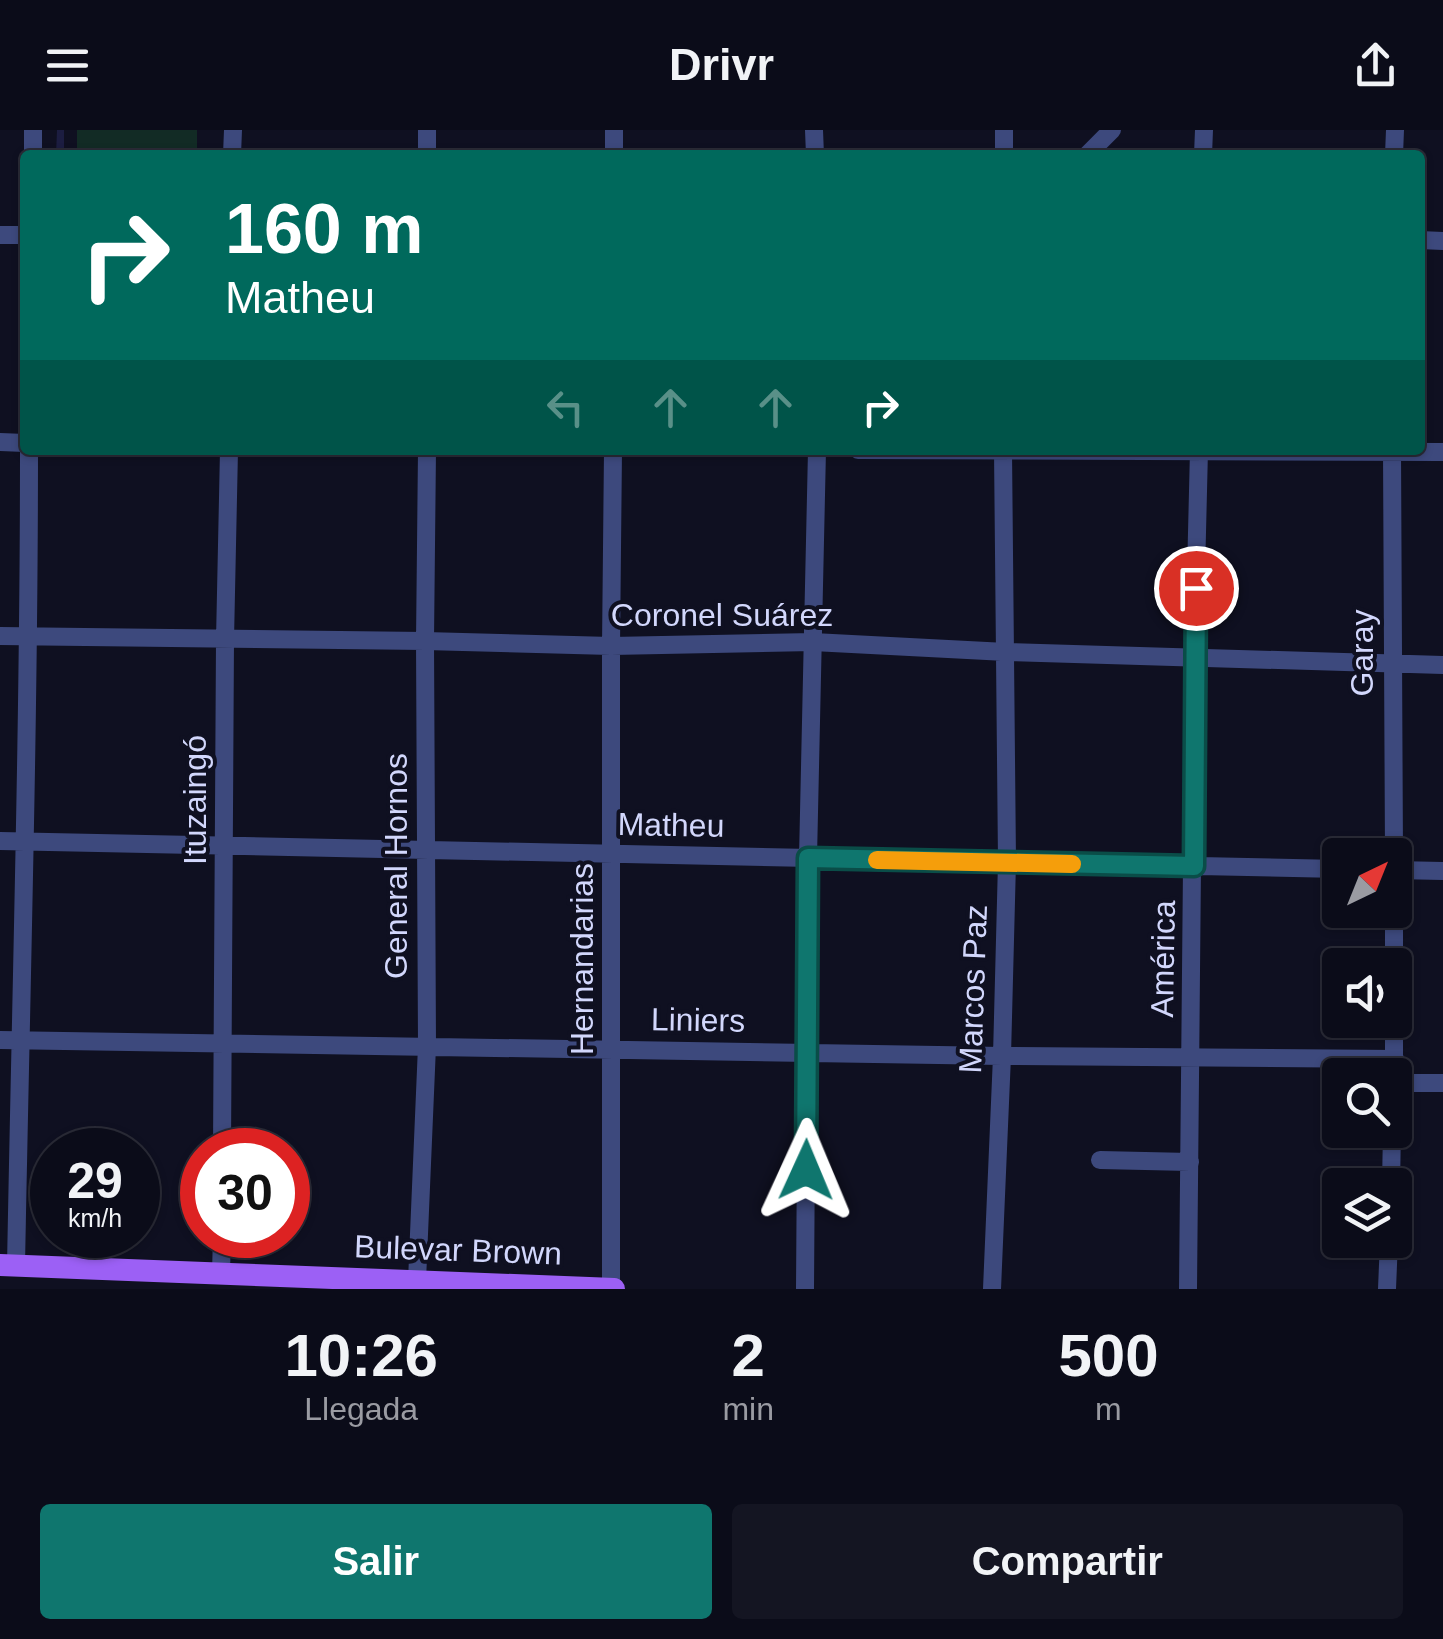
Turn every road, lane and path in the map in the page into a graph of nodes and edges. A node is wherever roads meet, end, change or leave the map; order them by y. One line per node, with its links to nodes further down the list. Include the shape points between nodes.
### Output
1 (1112, 130): 2 (street)
2 (1093, 150)
3 (29, 455): 12 (street)
4 (230, 455): 13 (street, Ituzaingó)
5 (427, 455): 14 (street, General Hornos)
6 (613, 455): 16 (street, Hernandarias)
7 (817, 455): 15 (street)
8 (1002, 455): 17 (street, Marcos Paz)
9 (1200, 455): 18 (street, América)
10 (1392, 455): 19 (street, Garay)
11 (0, 636): 12 (street, Coronel Suárez)
12 (29, 636): 13 (street, Coronel Suárez); 23 (street)
13 (225, 640): 14 (street, Coronel Suárez); 24 (street, Ituzaingó)
14 (424, 641): 16 (street, Coronel Suárez); 25 (street, General Hornos)
15 (813, 642): 16 (street, Coronel Suárez); 17 (street, Coronel Suárez); 27 (street)
16 (611, 646): 26 (street, Hernandarias)
17 (1006, 652): 18 (street, Coronel Suárez); 28 (street, Marcos Paz)
18 (1194, 656): 19 (street, Coronel Suárez); 29 (street, América)
19 (1392, 665): 20 (street, Coronel Suárez); 21 (street, Garay)
20 (1443, 665)
21 (1394, 838)
22 (0, 841): 23 (street, Matheu)
23 (23, 841): 24 (street, Matheu); 34 (street)
24 (226, 846): 25 (street, Matheu); 35 (street, Ituzaingó)
25 (427, 850): 26 (street, Matheu); 36 (street, General Hornos)
26 (612, 854): 27 (street, Matheu); 37 (street, Hernandarias)
27 (808, 858): 28 (street, Matheu); 38 (street)
28 (1007, 862): 29 (street, Matheu); 39 (street, Marcos Paz)
29 (1194, 866): 30 (street, Matheu); 40 (street, América)
30 (1322, 869)
31 (1412, 870): 32 (street)
32 (1443, 871)
33 (0, 1040): 34 (street, Liniers)
34 (20, 1040): 35 (street, Liniers); 49 (street)
35 (224, 1043): 36 (street, Liniers); 44 (street, Ituzaingó)
36 (427, 1046): 37 (street, Liniers); 51 (street, General Hornos)
37 (612, 1049): 38 (street, Liniers); 52 (street, Hernandarias)
38 (808, 1052): 39 (street, Liniers); 53 (street)
39 (1002, 1056): 40 (street, Liniers); 54 (street, Marcos Paz)
40 (1192, 1057): 41 (street, Liniers); 46 (street, América)
41 (1322, 1063)
42 (1412, 1083): 43 (street)
43 (1443, 1083)
44 (222, 1128)
45 (1100, 1160): 46 (street)
46 (1190, 1162): 55 (street, América)
47 (221, 1258): 50 (street)
48 (1388, 1258): 56 (street)
49 (8, 1266): 50 (main road, Bulevar Brown)
50 (221, 1272): 51 (main road, Bulevar Brown)
51 (417, 1281): 52 (main road, Bulevar Brown)
52 (612, 1289)
53 (806, 1289)
54 (992, 1289)
55 (1188, 1289)
56 (1387, 1289)

